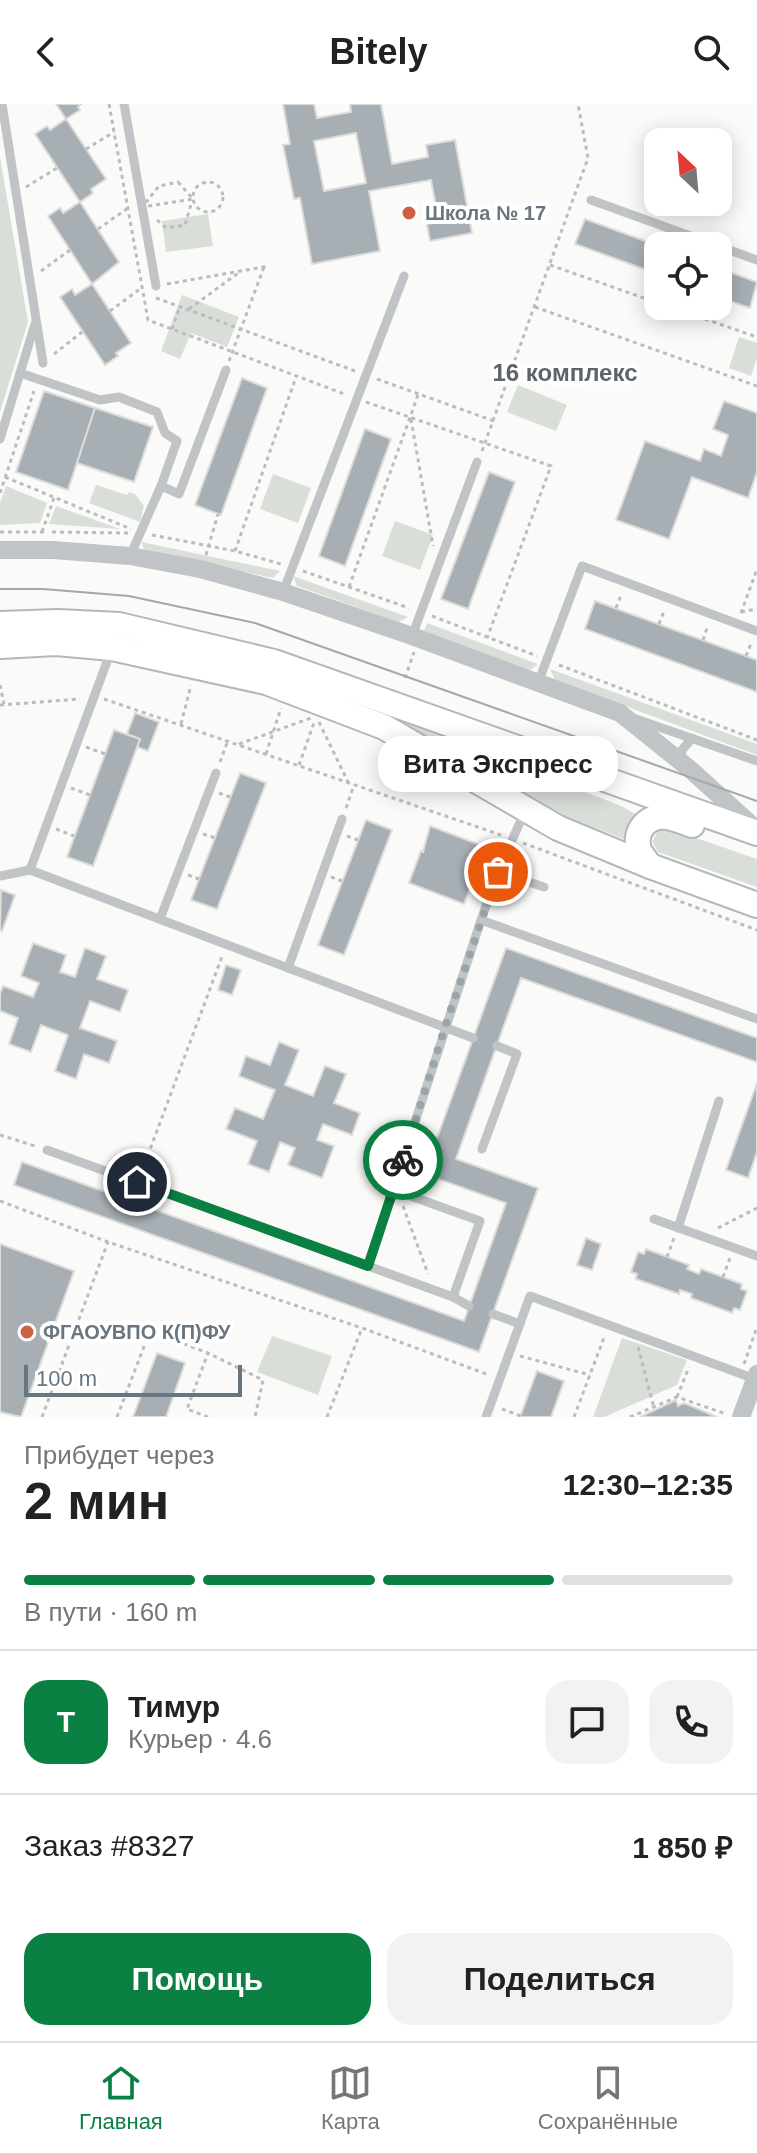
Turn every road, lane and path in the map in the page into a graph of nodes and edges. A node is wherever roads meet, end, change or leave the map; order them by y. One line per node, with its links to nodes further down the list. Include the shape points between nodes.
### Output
1 (2, 104): 6 (lane)
2 (109, 104): 5 (path)
3 (124, 104): 12 (lane)
4 (578, 104): 17 (path, via 588,158)
5 (114, 132): 7 (path); 13 (path)
6 (3, 138): 9 (lane)
7 (86, 149)
8 (57, 168): 9 (path)
9 (17, 192): 22 (lane)
10 (193, 199): 10 (path, via 199,209 210,212 220,206 223,195 218,185 206,182 196,188); 12 (path); 12 (path, via 178,182 159,186); 12 (path, via 185,225 166,228)
11 (591, 200): 16 (lane)
12 (142, 207): 23 (lane)
13 (128, 208): 14 (path); 24 (path)
14 (98, 229)
15 (70, 250): 22 (path)
16 (757, 260)
17 (550, 265): 25 (path); 27 (path)
18 (269, 266): 19 (path)
19 (264, 267): 20 (path); 32 (path)
20 (242, 271): 23 (path); 28 (path)
21 (404, 276): 40 (lane)
22 (30, 279): 31 (lane)
23 (156, 286)
24 (142, 290): 26 (path); 29 (path); 33 (path, via 148,320)
25 (644, 298)
26 (181, 306): 28 (path); 33 (path)
27 (535, 307): 43 (path); 47 (path)
28 (189, 309): 32 (path)
29 (110, 311)
30 (708, 320): 35 (path)
31 (36, 321): 37 (lane); 39 (lane)
32 (241, 328): 36 (path); 40 (path)
33 (172, 329): 36 (path)
34 (82, 332): 37 (path)
35 (757, 337)
36 (232, 352): 38 (path); 41 (path)
37 (43, 363)
38 (226, 370): 52 (lane, via 179,494)
39 (20, 373): 42 (lane); 48 (lane)
40 (365, 374): 44 (path); 45 (lane)
41 (296, 376): 45 (path); 59 (path)
42 (38, 379): 51 (path); 52 (lane, via 100,400 119,397 157,412 165,433 177,441)
43 (757, 386)
44 (419, 394): 46 (path); 47 (path)
45 (355, 398): 46 (path); 66 (lane)
46 (411, 417): 49 (path); 62 (path); 65 (path)
47 (494, 421): 49 (path)
48 (0, 439)
49 (485, 443): 50 (path); 78 (path, via 551,466)
50 (477, 462): 62 (lane)
51 (5, 477): 53 (path); 54 (path)
52 (161, 486): 57 (lane)
53 (0, 493)
54 (54, 497): 56 (path); 57 (path)
55 (218, 514): 61 (path)
56 (42, 532)
57 (141, 533): 60 (lane)
58 (0, 550): 60 (street)
59 (235, 551)
60 (130, 556): 61 (street)
61 (200, 569): 66 (street)
62 (437, 569): 76 (lane)
63 (757, 569): 70 (path)
64 (626, 583): 67 (lane); 68 (path); 82 (lane, via 582,566)
65 (349, 587)
66 (283, 592): 76 (street)
67 (668, 598): 71 (lane); 73 (path)
68 (616, 608)
69 (757, 609): 70 (path)
70 (741, 612): 74 (path)
71 (712, 615): 74 (lane); 79 (path)
72 (0, 624): 77 (street, via 58,622)
73 (659, 624)
74 (736, 624): 75 (lane)
75 (756, 631): 81 (path)
76 (412, 636): 82 (street)
77 (116, 637): 80 (street); 85 (street); 86 (lane); 107 (street, via 274,662)
78 (487, 638)
79 (703, 640)
80 (0, 646)
81 (746, 656)
82 (538, 683): 88 (street)
83 (0, 685): 87 (path)
84 (191, 685): 89 (path)
85 (287, 690): 90 (path); 104 (street, via 384,727)
86 (94, 698): 87 (path); 89 (path); 93 (lane)
87 (2, 705)
88 (620, 713): 91 (lane); 98 (street)
89 (181, 724): 92 (path)
90 (273, 732): 94 (path); 96 (path); 100 (path, via 316,716)
91 (692, 738): 97 (lane); 98 (lane, via 682,750)
92 (228, 740): 94 (path); 99 (path)
93 (77, 744): 95 (path); 101 (lane)
94 (239, 744): 96 (path)
95 (105, 754)
96 (266, 754): 100 (path)
97 (757, 761)
98 (681, 762): 107 (street)
99 (216, 773): 116 (lane)
100 (348, 782): 102 (path)
101 (61, 784): 103 (path); 106 (lane)
102 (354, 784): 105 (path); 109 (path)
103 (90, 795)
104 (525, 811): 109 (lane); 110 (street)
105 (342, 819): 120 (lane)
106 (46, 825): 108 (path); 111 (lane)
107 (757, 833): 110 (street, via 729,836 665,816 651,819 638,836 639,851)
108 (74, 836)
109 (513, 839): 112 (lane); 118 (path)
110 (650, 866): 115 (street)
111 (30, 870): 113 (lane); 116 (lane)
112 (498, 872): 114 (lane); 117 (lane)
113 (0, 876)
114 (544, 887)
115 (757, 905)
116 (160, 919): 119 (lane)
117 (481, 920): 121 (lane); 122 (lane)
118 (757, 930)
119 (227, 945): 120 (lane); 129 (path)
120 (288, 968): 122 (lane)
121 (757, 1019)
122 (445, 1027): 123 (lane); 130 (lane)
123 (473, 1038)
124 (497, 1046): 127 (lane, via 517,1054)
125 (719, 1101): 134 (lane)
126 (0, 1135): 128 (path)
127 (482, 1149)
128 (47, 1150): 129 (lane)
129 (137, 1182): 140 (lane)
130 (396, 1191): 140 (lane); 142 (path); 143 (lane, via 480,1221)
131 (0, 1201): 136 (path)
132 (757, 1208): 135 (path)
133 (654, 1219): 134 (lane)
134 (678, 1228): 135 (lane); 139 (path)
135 (702, 1236): 137 (lane)
136 (108, 1242): 148 (path); 161 (path)
137 (734, 1248): 138 (lane); 141 (path)
138 (757, 1256)
139 (667, 1257)
140 (368, 1266): 142 (lane)
141 (723, 1277)
142 (433, 1289): 143 (lane)
143 (453, 1297): 144 (lane)
144 (469, 1306)
145 (493, 1314): 146 (lane)
146 (520, 1324): 147 (lane, via 530,1296); 151 (lane)
147 (609, 1326): 149 (lane); 153 (path)
148 (362, 1328): 155 (path); 165 (path)
149 (635, 1335): 152 (lane); 158 (path)
150 (208, 1353): 162 (path, via 150,1331); 163 (path, via 187,1409); 164 (path, via 263,1380)
151 (509, 1353): 153 (path); 155 (lane)
152 (693, 1357): 154 (lane); 156 (path)
153 (590, 1375): 167 (path)
154 (756, 1377): 160 (street)
155 (500, 1379): 157 (lane)
156 (677, 1397): 158 (path); 160 (path)
157 (491, 1405): 159 (path); 166 (lane)
158 (654, 1408): 168 (path)
159 (521, 1416)
160 (733, 1416)
161 (42, 1417)
162 (117, 1417)
163 (208, 1417)
164 (255, 1417)
165 (327, 1417)
166 (486, 1417)
167 (574, 1417)
168 (630, 1417)

